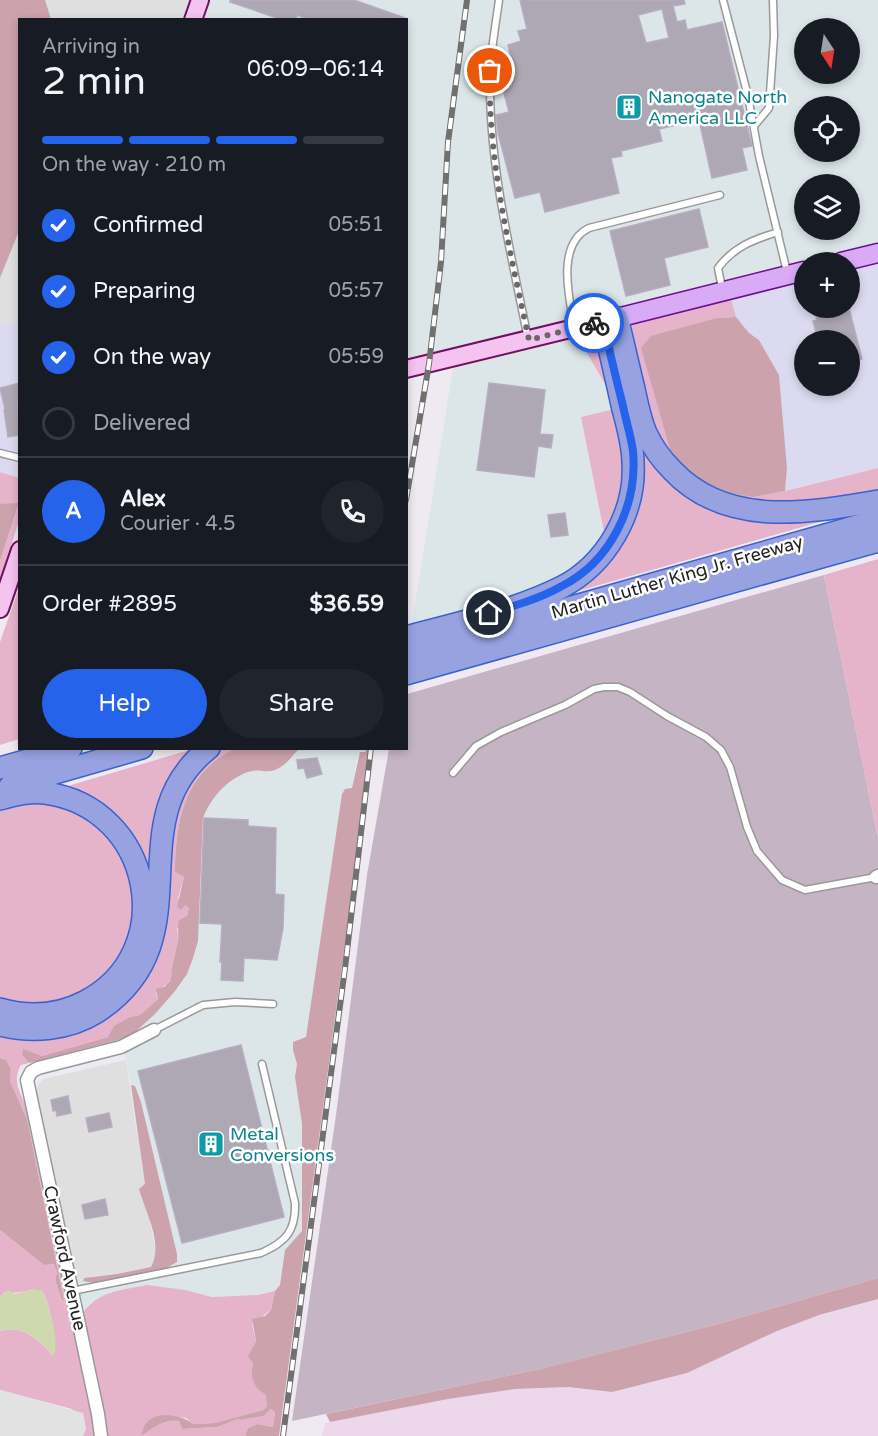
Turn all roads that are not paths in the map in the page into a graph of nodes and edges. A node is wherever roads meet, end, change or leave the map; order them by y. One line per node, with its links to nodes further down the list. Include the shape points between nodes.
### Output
1 (200, 0): 5 (main road)
2 (499, 0): 16 (lane, via 491,52 493,139)
3 (723, 0): 6 (lane)
4 (773, 0): 6 (lane, via 769,108)
5 (194, 18)
6 (754, 126): 8 (lane)
7 (720, 195): 15 (lane, via 578,233 572,245 567,279)
8 (778, 232): 11 (lane); 13 (lane, via 755,239 729,254 718,268)
9 (878, 253): 10 (main road)
10 (860, 257)
11 (794, 268)
12 (794, 273): 13 (main road)
13 (723, 291): 14 (main road)
14 (610, 319): 15 (main road); 20 (highway, via 646,433 665,463 692,488 729,506 772,513); 28 (highway, via 632,449 633,483 626,513 602,554 574,579 527,601)
15 (574, 328): 16 (main road)
16 (529, 340): 17 (main road)
17 (408, 369)
18 (0, 453): 19 (lane)
19 (18, 458)
20 (878, 501)
21 (878, 520): 28 (highway, Martin Luther King Jr. Freeway)
22 (878, 540): 26 (highway, Martin Luther King Jr. Freeway)
23 (878, 551): 26 (highway, via 675,608)
24 (18, 556): 25 (main road)
25 (0, 609)
26 (631, 610): 28 (highway, Martin Luther King Jr. Freeway, via 508,645)
27 (408, 637): 28 (highway)
28 (466, 645): 29 (highway, Martin Luther King Jr. Freeway); 30 (highway, Martin Luther King Jr. Freeway); 31 (highway)
29 (408, 654)
30 (408, 673)
31 (408, 683)
32 (65, 750): 35 (highway)
33 (130, 750): 35 (highway)
34 (207, 750): 40 (highway, via 180,777 168,807 162,831 156,925 138,973 114,1000 80,1021 44,1029)
35 (6, 770): 39 (highway, via 28,793 75,801 98,814 121,835 139,873 143,903 140,931 131,955 102,991 58,1012 28,1014)
36 (453, 773): 37 (lane, via 476,746 501,732 594,689 618,687 706,737 721,750 758,851 782,880 805,890)
37 (877, 877)
38 (273, 1004): 41 (lane, via 203,1005)
39 (0, 1009)
40 (0, 1025)
41 (154, 1030): 43 (street, Crawford Avenue, via 121,1047 38,1068 27,1080)
42 (262, 1064): 43 (lane, via 295,1203 293,1225 287,1237 261,1253)
43 (71, 1292): 44 (street, Crawford Avenue)
44 (101, 1436)

